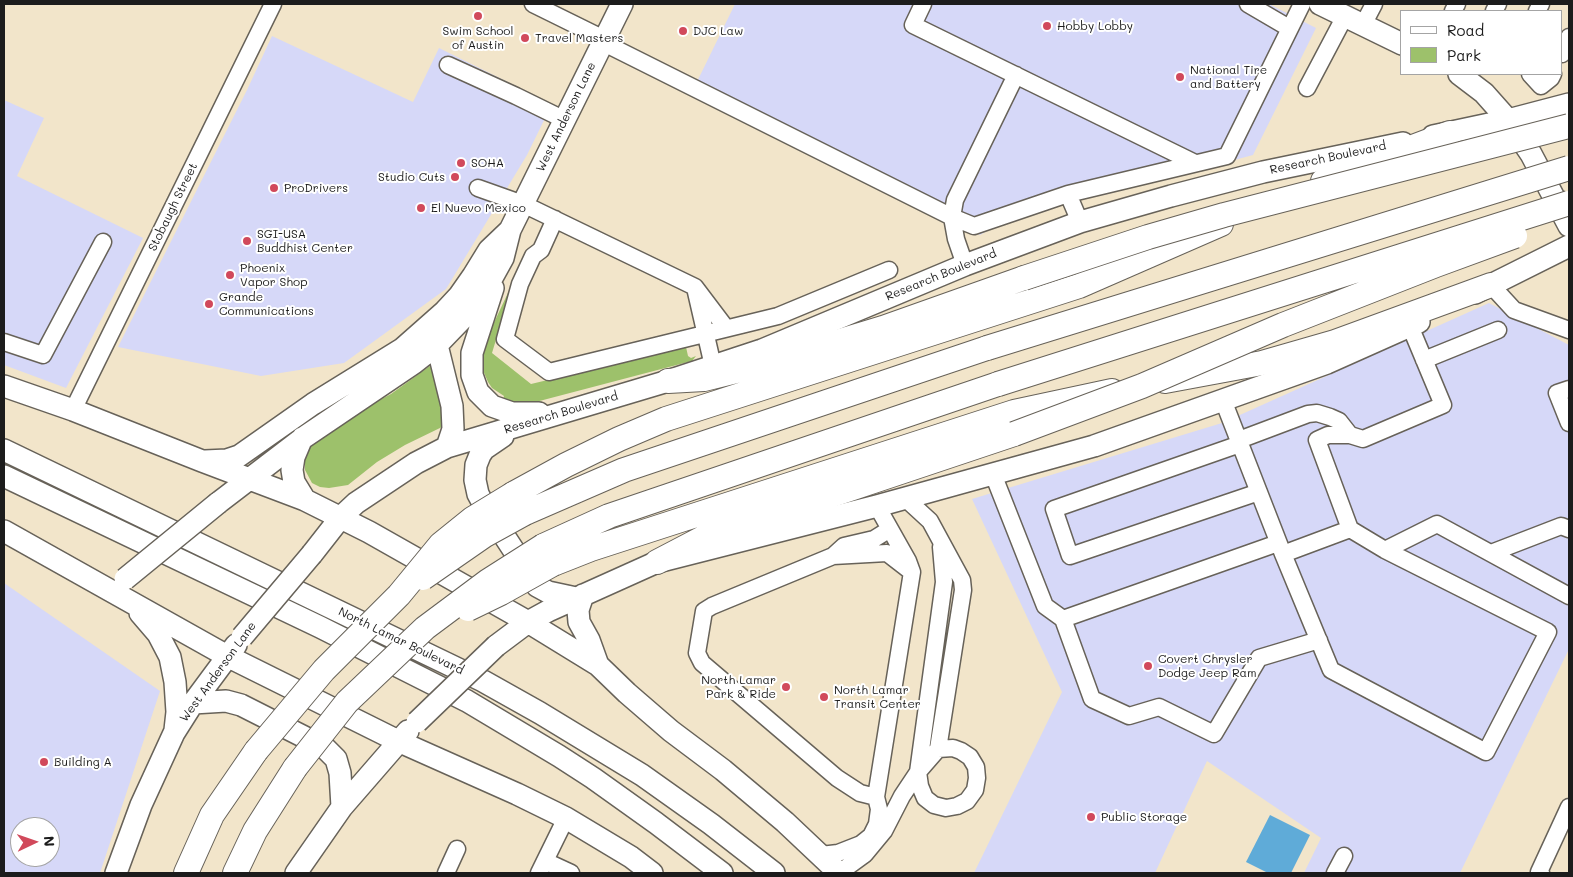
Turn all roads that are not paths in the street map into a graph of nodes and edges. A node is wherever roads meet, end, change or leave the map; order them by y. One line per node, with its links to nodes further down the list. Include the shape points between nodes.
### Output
1 (273, 4): 59 (street, Stobaugh Street)
2 (533, 4): 12 (street)
3 (622, 4): 12 (main road, West Anderson Lane)
4 (922, 4): 16 (street, via 913,25)
5 (1248, 4): 10 (street)
6 (1302, 4): 10 (street)
7 (1320, 4): 9 (main road)
8 (1374, 4): 9 (street)
9 (1354, 21): 13 (main road); 20 (street)
10 (1289, 28): 26 (street, via 1227,156)
11 (1569, 37): 14 (street)
12 (603, 41): 22 (main road, West Anderson Lane); 32 (street)
13 (1400, 43)
14 (1563, 52)
15 (448, 65): 22 (street)
16 (1016, 75): 26 (street); 32 (street, via 955,200)
17 (1460, 75): 23 (main road, via 1484,93)
18 (1531, 75): 19 (street, via 1540,86)
19 (1552, 75)
20 (1307, 88)
21 (1569, 104): 23 (main road, Research Boulevard)
22 (565, 120): 31 (main road, West Anderson Lane)
23 (1508, 120): 25 (main road, Research Boulevard); 36 (main road, via 1531,154)
24 (1569, 126): 55 (highway, bridge, via 1148,237 882,328 768,363 704,379)
25 (1450, 133): 35 (main road, Research Boulevard, via 1263,172); 76 (highway, via 1335,177 1079,286 666,420 566,465)
26 (1195, 163): 29 (street)
27 (1569, 168): 76 (highway, bridge, via 987,348)
28 (478, 188): 31 (street)
29 (1068, 194): 32 (street, via 974,226); 35 (street)
30 (1569, 203): 87 (highway, bridge, via 998,384 609,516)
31 (523, 204): 34 (street); 37 (main road, West Anderson Lane)
32 (952, 217): 41 (street)
33 (1569, 217): 89 (highway, bridge, via 1284,325 1142,386 1014,434 703,538)
34 (555, 219): 44 (street); 50 (street, via 520,284 505,339 548,372)
35 (1080, 222): 41 (main road, Research Boulevard)
36 (1569, 226)
37 (510, 230): 40 (main road, West Anderson Lane); 45 (main road, West Anderson Lane, via 489,250 464,289)
38 (103, 242): 51 (street, via 43,356)
39 (1569, 246): 43 (main road)
40 (503, 258): 52 (main road, West Anderson Lane, via 466,315); 60 (main road, via 472,353 472,375 478,392 492,406 512,413)
41 (965, 265): 54 (main road, Research Boulevard, via 762,350)
42 (889, 270): 47 (street, via 778,316)
43 (1491, 285): 46 (main road); 49 (street, via 1514,310); 87 (highway, via 1335,342 1262,363 1082,396 1014,412 600,546)
44 (695, 287): 47 (street); 50 (street)
45 (445, 311): 52 (main road, via 437,330); 68 (main road, via 402,349 313,404 239,456)
46 (1410, 326): 53 (street); 58 (main road, via 1327,363)
47 (726, 328): 50 (street)
48 (1498, 330): 53 (street)
49 (1569, 330)
50 (705, 334): 54 (street)
51 (4, 342)
52 (437, 345): 64 (main road, West Anderson Lane); 66 (main road, via 452,406 453,429)
53 (1424, 360): 63 (street, via 1443,405 1363,439)
54 (713, 366): 55 (main road, Research Boulevard)
55 (668, 381): 60 (main road, Research Boulevard)
56 (4, 386): 59 (main road)
57 (1569, 389): 61 (street, via 1557,393)
58 (1223, 400): 65 (street); 69 (main road, via 1094,446)
59 (73, 410): 68 (main road)
60 (560, 413): 62 (main road, Research Boulevard)
61 (1569, 423)
62 (520, 425): 66 (main road, Research Boulevard); 93 (main road, via 480,455 475,480 478,494 537,586 548,592)
63 (1350, 435): 65 (street, via 1339,421 1317,413); 80 (street, via 1328,435 1317,443)
64 (303, 438): 71 (main road, West Anderson Lane); 74 (main road, via 292,470 294,482)
65 (1239, 442): 72 (street); 72 (street, via 1054,509 1070,556)
66 (447, 447): 78 (main road, Research Boulevard, via 374,490)
67 (4, 450): 121 (main road, North Lamar Boulevard, via 491,686 642,775)
68 (202, 462): 71 (main road); 75 (main road, via 218,473 221,487)
69 (993, 474): 73 (main road); 95 (street, via 1045,606)
70 (4, 476): 120 (main road, North Lamar Boulevard, via 467,701 593,778)
71 (248, 479): 74 (main road); 75 (main road, West Anderson Lane)
72 (1259, 492): 84 (street)
73 (905, 498): 77 (main road); 83 (street, via 930,521)
74 (305, 500): 78 (main road)
75 (218, 503): 91 (main road, West Anderson Lane, bridge, via 125,579)
76 (519, 503): 114 (highway, bridge, via 485,535 399,595 324,670 256,751 212,815)
77 (877, 506): 79 (street); 89 (main road)
78 (341, 517): 96 (main road); 98 (main road, West Anderson Lane, bridge)
79 (890, 529): 88 (street, via 874,539 844,546); 90 (street)
80 (1350, 529): 84 (street); 85 (street)
81 (1569, 529): 86 (street, via 1561,526)
82 (4, 531): 91 (main road)
83 (941, 542): 103 (street, via 962,580 963,590); 104 (street, via 944,582)
84 (1281, 548): 95 (street); 97 (street)
85 (1385, 550): 86 (street, via 1437,524); 97 (street, via 1548,632 1486,752 1331,670)
86 (1491, 553): 92 (street)
87 (548, 555): 115 (highway, bridge, via 501,593 425,628 347,702 295,768 254,831)
88 (833, 556): 90 (street, via 887,553); 105 (street, via 704,611 697,653 702,663 837,778 860,793)
89 (658, 562): 93 (main road)
90 (912, 572): 105 (street)
91 (104, 588): 94 (main road)
92 (1569, 596)
93 (580, 597): 96 (main road); 99 (main road, via 579,622)
94 (132, 603): 98 (main road); 101 (main road, via 158,634 170,657 175,682)
95 (1063, 619): 97 (street, via 1092,699 1129,716 1159,707 1214,734 1259,658)
96 (528, 622): 99 (main road); 102 (main road, bridge, via 496,646)
97 (1319, 640)
98 (227, 656): 100 (main road, West Anderson Lane); 102 (main road)
99 (598, 665): 110 (main road, via 670,730 766,805)
100 (193, 703): 101 (main road, West Anderson Lane); 106 (main road, via 226,701 241,705 324,748 336,759)
101 (174, 733): 113 (main road, West Anderson Lane, via 141,805)
102 (398, 741): 106 (main road); 108 (main road)
103 (938, 749): 104 (street); 104 (street, via 961,750 976,767 975,790 967,801 946,808 934,805 925,798)
104 (918, 772): 122 (street, via 884,831 865,854)
105 (876, 797): 110 (street, via 879,809 871,836 850,850)
106 (342, 807): 116 (main road)
107 (1569, 808): 124 (street)
108 (566, 818): 112 (street); 119 (main road)
109 (457, 849): 117 (street)
110 (821, 855): 122 (main road)
111 (1344, 856): 123 (street)
112 (542, 867): 118 (street)
113 (116, 873)
114 (186, 873)
115 (235, 873)
116 (296, 873)
117 (446, 873)
118 (571, 873)
119 (652, 873)
120 (722, 873)
121 (774, 873)
122 (839, 873)
123 (1335, 873)
124 (1541, 873)

